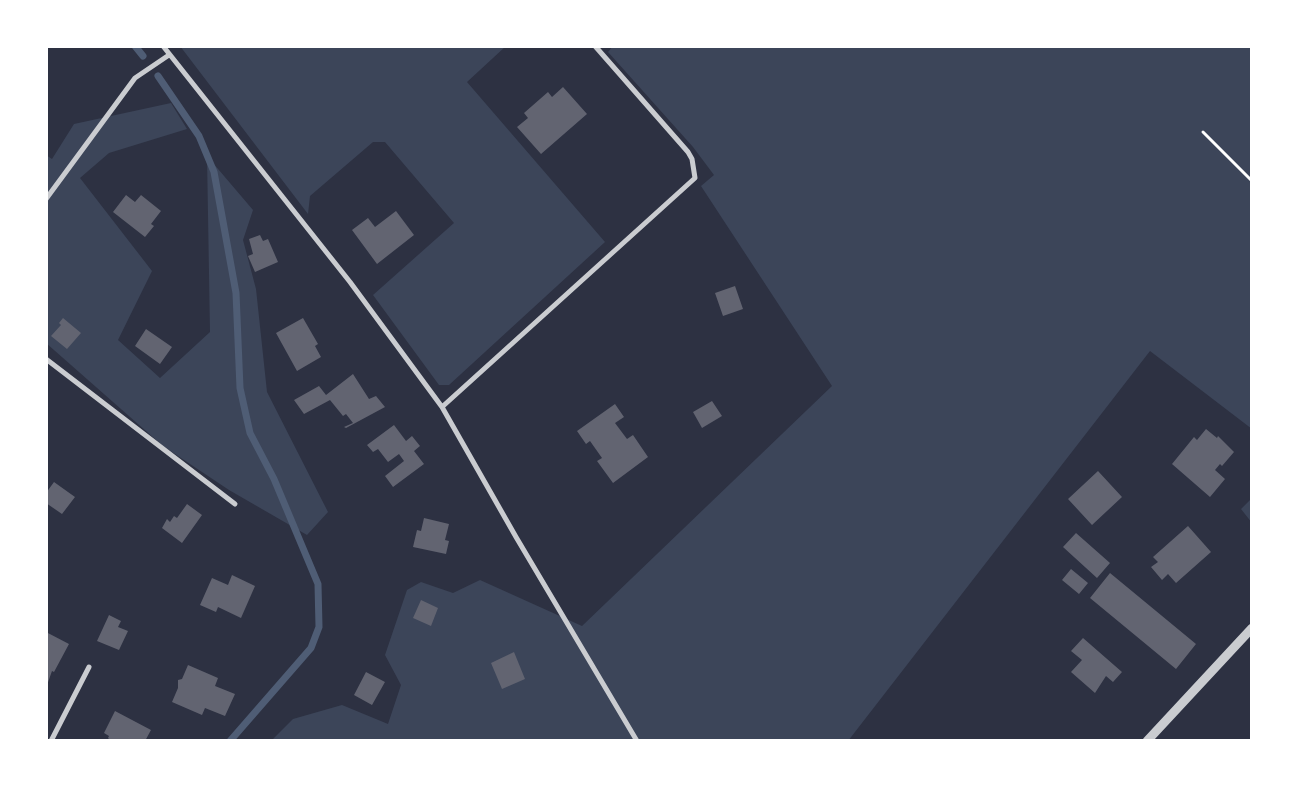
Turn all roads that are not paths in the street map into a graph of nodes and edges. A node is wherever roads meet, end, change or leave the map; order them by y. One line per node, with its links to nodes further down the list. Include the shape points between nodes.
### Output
1 (162, 46): 3 (street)
2 (597, 47): 6 (street, via 688,152 695,178)
3 (169, 55): 4 (street, via 135,78); 6 (street, via 350,282)
4 (46, 199)
5 (46, 360): 7 (street)
6 (442, 407): 11 (street)
7 (235, 504)
8 (1252, 628): 12 (street)
9 (89, 668): 10 (street)
10 (51, 741)
11 (637, 741)
12 (1147, 741)

